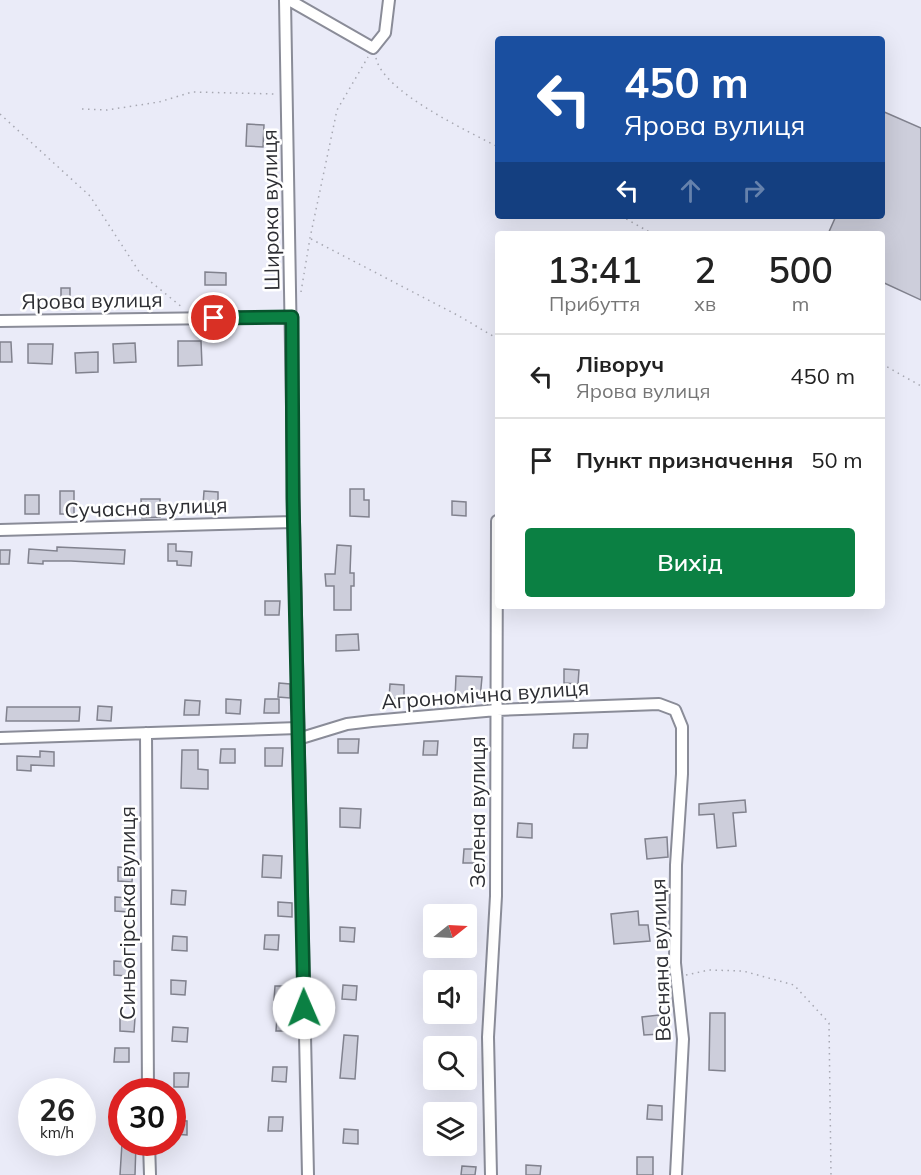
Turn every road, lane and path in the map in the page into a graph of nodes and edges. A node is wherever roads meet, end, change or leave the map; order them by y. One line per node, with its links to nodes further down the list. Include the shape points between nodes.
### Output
1 (287, 0): 3 (street); 4 (street, Широка вулиця)
2 (389, 0): 3 (street, via 385,33)
3 (374, 48): 7 (path, via 377,64 388,79 423,106); 10 (path, via 337,110)
4 (287, 94): 5 (path, via 192,92 159,102 107,110); 12 (street, Широка вулиця)
5 (82, 109)
6 (0, 114): 13 (path, via 90,196 140,273)
7 (495, 145)
8 (626, 219): 9 (path)
9 (648, 231)
10 (310, 238): 11 (path); 15 (path)
11 (300, 297)
12 (292, 317): 13 (street, Ярова вулиця); 18 (street, Широка вулиця)
13 (195, 318): 14 (street, Ярова вулиця)
14 (0, 321)
15 (495, 337)
16 (885, 366): 17 (path)
17 (921, 386)
18 (294, 522): 19 (street, Сучасна вулиця); 24 (street, Широка вулиця)
19 (0, 530)
20 (497, 609): 21 (street, Зелена вулиця)
21 (497, 710): 22 (street, Агрономічна вулиця, via 658,704); 24 (street, Агрономічна вулиця, via 364,722); 31 (street, Зелена вулиця, via 496,896 488,1036)
22 (675, 710): 26 (street, Весняна вулиця, via 682,727 676,865)
23 (146, 733): 24 (street, Агрономічна вулиця); 25 (street, Агрономічна вулиця); 27 (street, Синьогірська вулиця)
24 (298, 733): 30 (street, Широка вулиця)
25 (0, 738)
26 (677, 978): 32 (street, Весняна вулиця, via 683,1039); 33 (path, via 709,969 743,971 794,985 829,1023)
27 (148, 1078)
28 (149, 1156): 29 (street)
29 (150, 1175)
30 (308, 1175)
31 (491, 1175)
32 (676, 1175)
33 (831, 1175)

